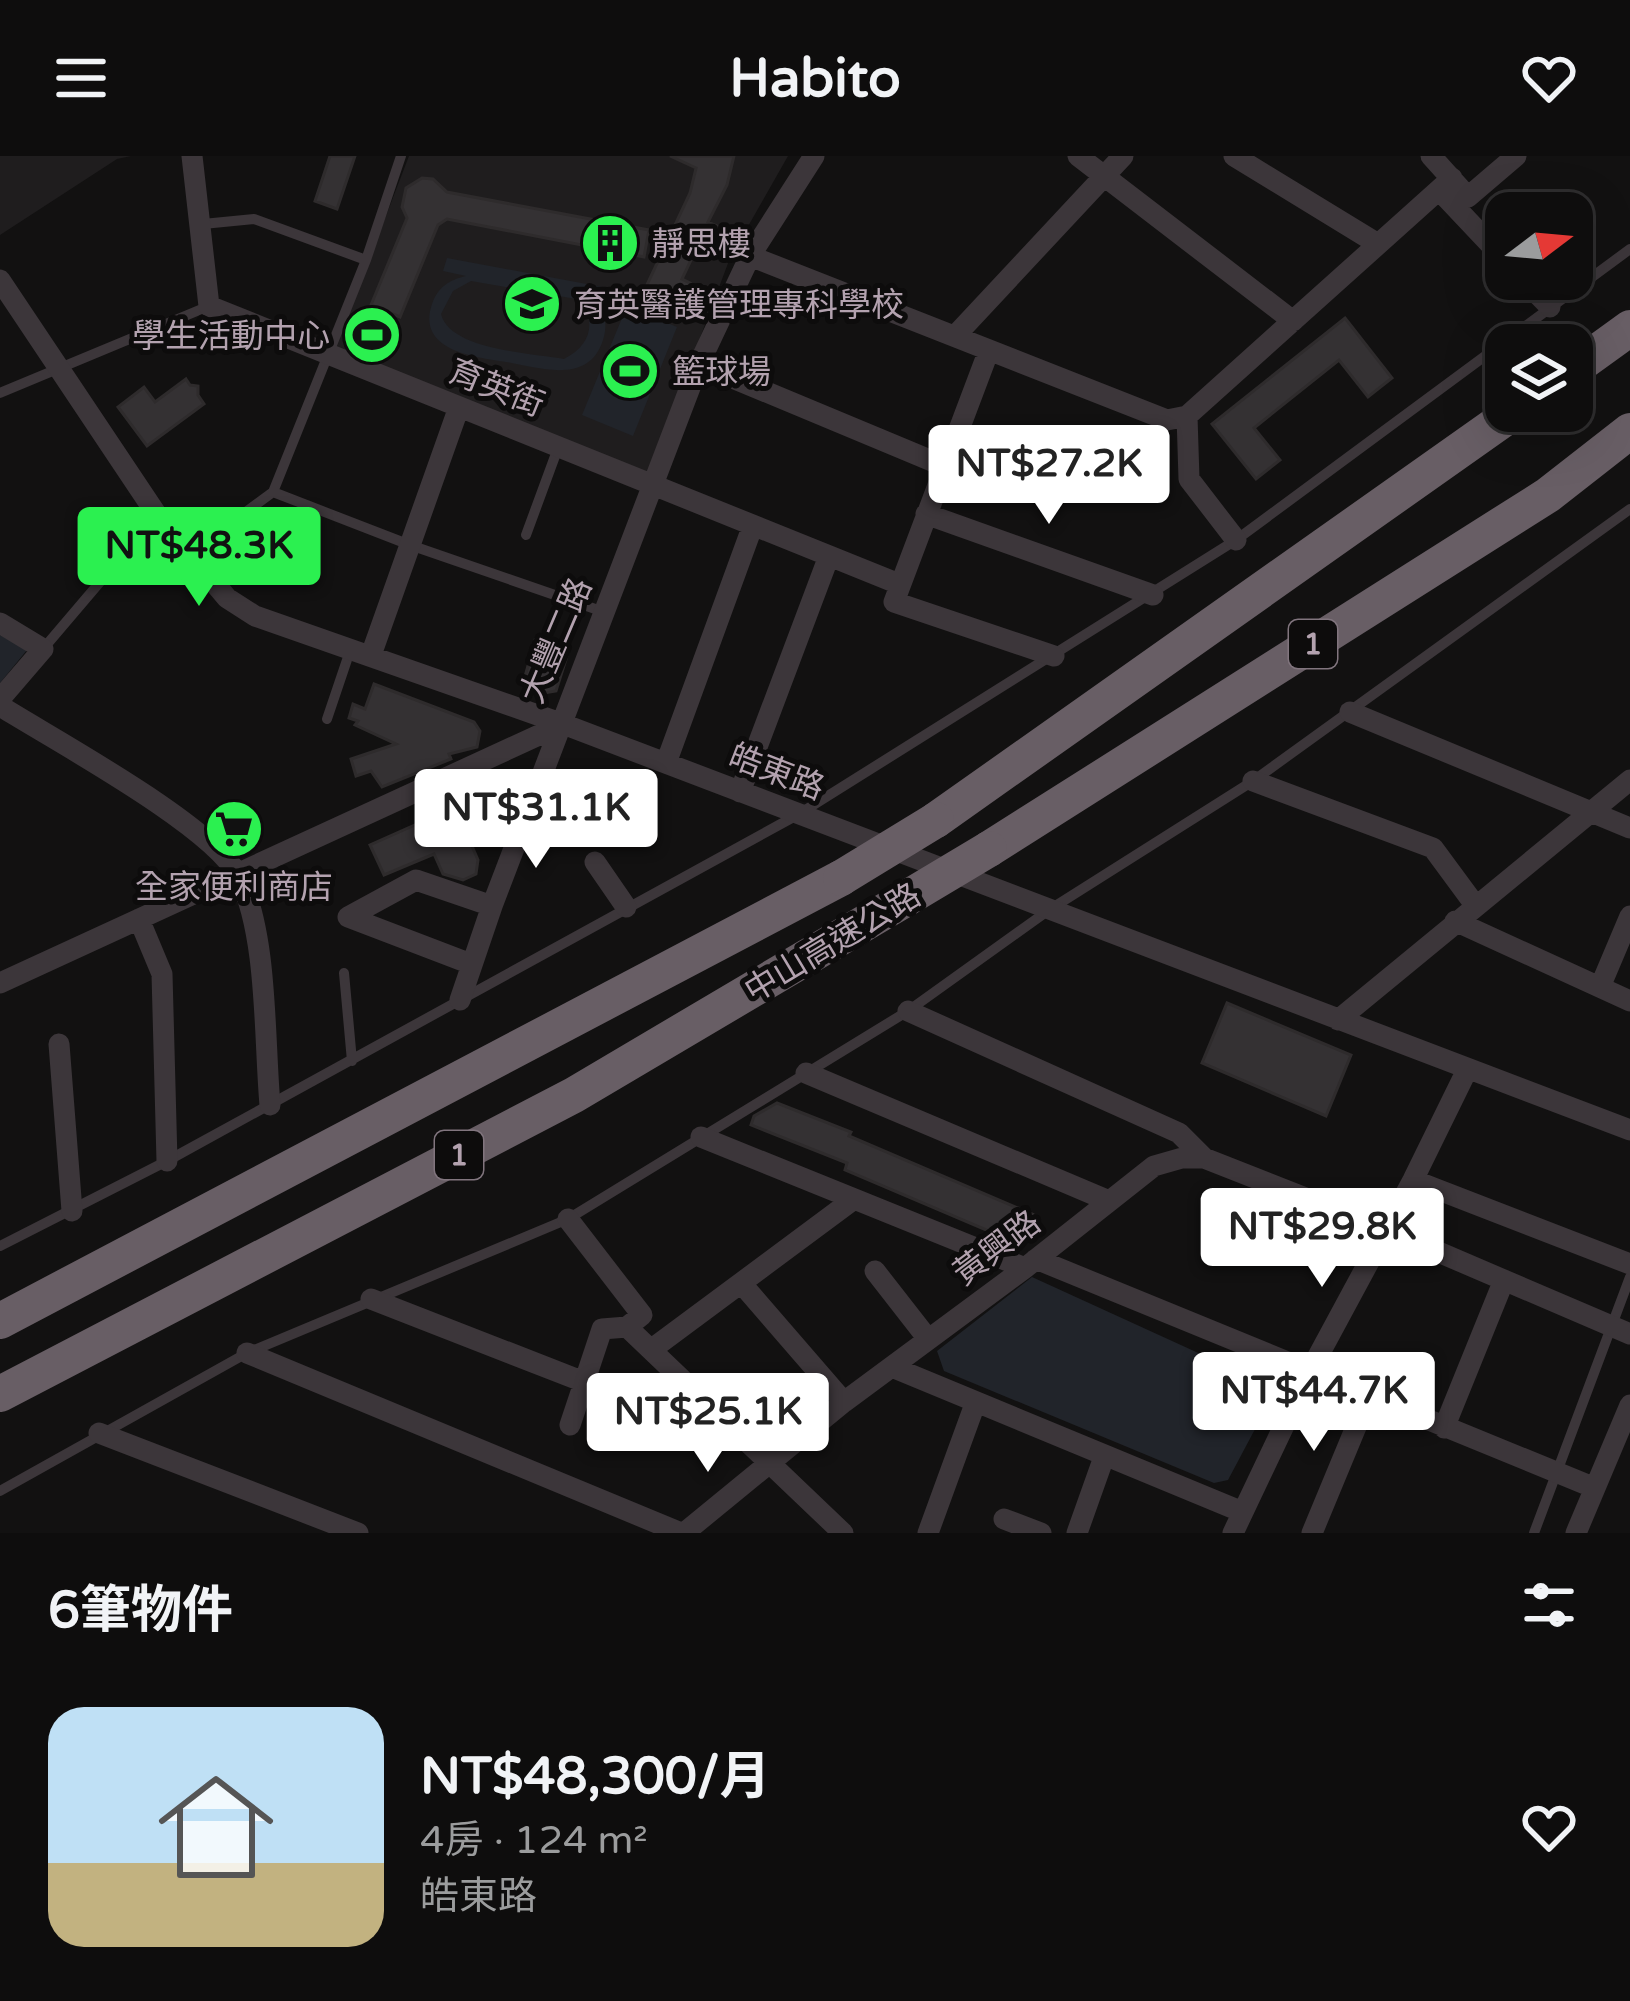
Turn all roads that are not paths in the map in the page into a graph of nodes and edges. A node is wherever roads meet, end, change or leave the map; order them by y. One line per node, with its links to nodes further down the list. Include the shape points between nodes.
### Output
1 (192, 156): 11 (street)
2 (401, 156): 16 (lane)
3 (814, 156): 15 (street, 大豐二路)
4 (1078, 156): 9 (street)
5 (1124, 156): 9 (street)
6 (1234, 156): 13 (street)
7 (1431, 156): 10 (street)
8 (1516, 156): 10 (street, via 1468,197)
9 (1106, 175): 21 (street); 23 (street)
10 (1445, 184): 12 (street); 13 (street)
11 (203, 224): 16 (lane, via 254,219); 19 (street)
12 (1485, 234)
13 (1378, 244): 21 (street)
14 (1630, 249): 20 (lane)
15 (750, 256): 23 (street); 27 (street, 大豐二路)
16 (366, 260): 25 (lane)
17 (0, 280): 28 (street, 皓東路)
18 (1543, 300): 20 (street)
19 (209, 306): 25 (street, 育英街); 28 (lane)
20 (1550, 308): 43 (lane)
21 (1292, 321): 31 (street)
22 (1630, 328): 26 (highway)
23 (955, 336): 24 (street)
24 (988, 350): 31 (street, via 1167,420); 35 (street)
25 (328, 353): 30 (street, 育英街); 37 (lane)
26 (1593, 355)
27 (699, 364): 35 (street); 36 (street, 大豐二路)
28 (58, 366): 29 (lane); 40 (street, 皓東路)
29 (0, 393)
30 (459, 407): 34 (street, 育英街); 44 (street)
31 (1187, 416): 43 (street, via 1189,478)
32 (1630, 431): 114 (highway, 中山高速公路 / 1, bridge, via 1548,495 989,849 574,1095)
33 (1485, 432): 105 (highway, 中山高速公路 / 1, bridge, via 936,820 841,878)
34 (558, 448): 36 (street, 育英街); 42 (lane)
35 (944, 466): 39 (street)
36 (651, 486): 41 (street, 育英街); 49 (street, 大豐二路)
37 (273, 492): 44 (lane); 45 (lane)
38 (1630, 508): 55 (lane)
39 (926, 514): 47 (street); 48 (street)
40 (157, 515): 45 (street, 皓東路); 51 (lane)
41 (753, 525): 46 (street, 育英街); 58 (street)
42 (526, 535)
43 (1236, 540): 48 (lane)
44 (410, 545): 49 (lane); 52 (street)
45 (188, 554): 52 (street, 皓東路, via 255,616)
46 (830, 556): 47 (street, 育英街); 61 (street)
47 (899, 584): 53 (street, via 894,602)
48 (1153, 595): 53 (lane)
49 (604, 612): 57 (street, 大豐二路)
50 (0, 623): 51 (street)
51 (43, 649): 54 (street)
52 (361, 651): 56 (lane); 57 (street, 皓東路)
53 (1054, 656): 63 (lane)
54 (0, 703): 66 (street, via 204,835)
55 (1350, 712): 60 (lane); 62 (street)
56 (327, 719)
57 (563, 724): 58 (street, 皓東路); 66 (street, 大豐二路); 68 (street)
58 (666, 764): 61 (street, 皓東路)
59 (1630, 780): 62 (street)
60 (1253, 782): 67 (street, via 1433,848); 70 (lane)
61 (740, 792): 63 (street, 皓東路)
62 (1588, 812): 64 (street); 67 (street)
63 (799, 814): 69 (lane); 70 (street, 皓東路)
64 (1630, 828)
65 (595, 862): 69 (street)
66 (238, 874): 72 (street, 大豐二路); 86 (street, via 256,928)
67 (1475, 905): 73 (street)
68 (492, 906): 74 (street); 74 (street, via 416,880 348,916)
69 (626, 907): 78 (lane)
70 (1049, 910): 80 (lane); 81 (street, 皓東路)
71 (1630, 916): 77 (street)
72 (140, 919): 76 (street, 大豐二路); 90 (street, via 162,974)
73 (1455, 921): 77 (street); 81 (street)
74 (471, 964): 78 (street)
75 (344, 973): 83 (lane)
76 (0, 983)
77 (1600, 987): 79 (street)
78 (460, 1000): 83 (lane)
79 (1630, 1000)
80 (908, 1011): 85 (lane); 89 (street, via 1180,1133)
81 (1338, 1020): 84 (street, 皓東路)
82 (59, 1044): 94 (street)
83 (352, 1060): 86 (lane)
84 (1467, 1070): 87 (street, 皓東路); 91 (street)
85 (806, 1073): 88 (lane); 93 (street)
86 (270, 1105): 90 (lane)
87 (1630, 1130)
88 (701, 1138): 92 (street); 95 (lane)
89 (1204, 1158): 93 (street, 黃興路, via 1154,1166); 96 (street)
90 (167, 1161): 94 (lane)
91 (1413, 1180): 96 (street); 99 (street)
92 (854, 1199): 98 (street); 103 (street)
93 (1109, 1201): 98 (street, 黃興路)
94 (72, 1211): 97 (lane)
95 (568, 1219): 104 (lane); 106 (street, via 642,1315)
96 (1387, 1230): 102 (street); 112 (street)
97 (0, 1246)
98 (1030, 1264): 108 (street, 黃興路); 112 (street)
99 (1630, 1264)
100 (875, 1271): 108 (street)
101 (1630, 1277): 107 (lane)
102 (1504, 1280): 107 (street); 120 (street)
103 (741, 1283): 109 (street); 116 (street)
104 (371, 1299): 110 (lane); 113 (street)
105 (0, 1321)
106 (627, 1327): 109 (street); 113 (street, via 602,1329)
107 (1621, 1330): 125 (lane)
108 (928, 1339): 111 (street, 黃興路)
109 (652, 1349): 124 (street)
110 (247, 1353): 121 (lane); 131 (street)
111 (892, 1367): 116 (street, 黃興路); 117 (street)
112 (1309, 1373): 115 (street); 129 (street)
113 (584, 1382): 119 (street)
114 (0, 1394)
115 (1368, 1398): 120 (street); 136 (street)
116 (844, 1402): 124 (street, 黃興路)
117 (975, 1404): 123 (street); 133 (street)
118 (1630, 1405): 122 (street)
119 (570, 1424)
120 (1444, 1428): 125 (street)
121 (99, 1433): 127 (lane); 130 (street)
122 (1625, 1433): 126 (street)
123 (1104, 1457): 129 (street); 135 (street)
124 (770, 1461): 131 (street, 黃興路); 132 (street)
125 (1556, 1473): 126 (street); 137 (lane)
126 (1595, 1488): 138 (street)
127 (0, 1491)
128 (1004, 1519): 134 (street)
129 (1237, 1527)
130 (358, 1533)
131 (682, 1533)
132 (843, 1533)
133 (928, 1533)
134 (1041, 1533)
135 (1077, 1533)
136 (1312, 1533)
137 (1534, 1533)
138 (1576, 1533)

